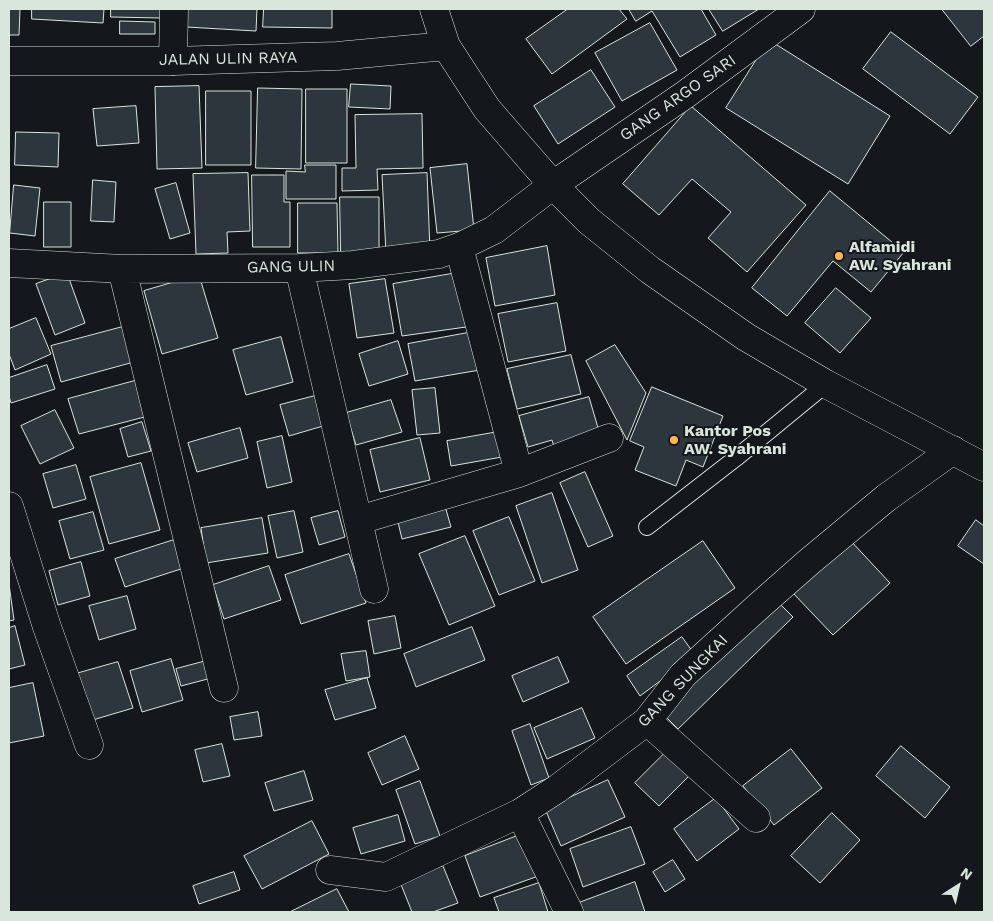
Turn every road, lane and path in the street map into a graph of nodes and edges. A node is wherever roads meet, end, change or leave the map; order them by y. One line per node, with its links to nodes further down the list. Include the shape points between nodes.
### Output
1 (174, 9): 6 (street)
2 (434, 9): 4 (street)
3 (801, 9): 7 (street, GANG ARGO SARI)
4 (446, 46): 6 (street, JALAN ULIN RAYA, via 337,56); 7 (street, via 487,109)
5 (9, 61): 6 (street, JALAN ULIN RAYA)
6 (173, 61)
7 (554, 185): 8 (street, GANG ULIN, via 494,230); 12 (street, via 589,221 657,276 746,337)
8 (459, 247): 10 (street, GANG ULIN, via 439,254 392,261); 16 (street)
9 (9, 263): 11 (street, GANG ULIN)
10 (299, 268): 11 (street, GANG ULIN); 18 (street)
11 (122, 269): 21 (street)
12 (826, 384): 14 (street); 19 (lane)
13 (609, 438): 16 (street)
14 (953, 450): 15 (street); 22 (street, GANG SUNGKAI, via 886,498 760,604 684,675)
15 (984, 467)
16 (519, 473): 18 (street)
17 (9, 506): 23 (street)
18 (359, 520): 20 (street)
19 (647, 528)
20 (374, 588)
21 (224, 688)
22 (647, 720): 24 (street, GANG SUNGKAI); 25 (street)
23 (88, 745)
24 (520, 813): 26 (street, GANG SUNGKAI, via 386,877); 27 (street)
25 (756, 818)
26 (330, 870)
27 (569, 912)

